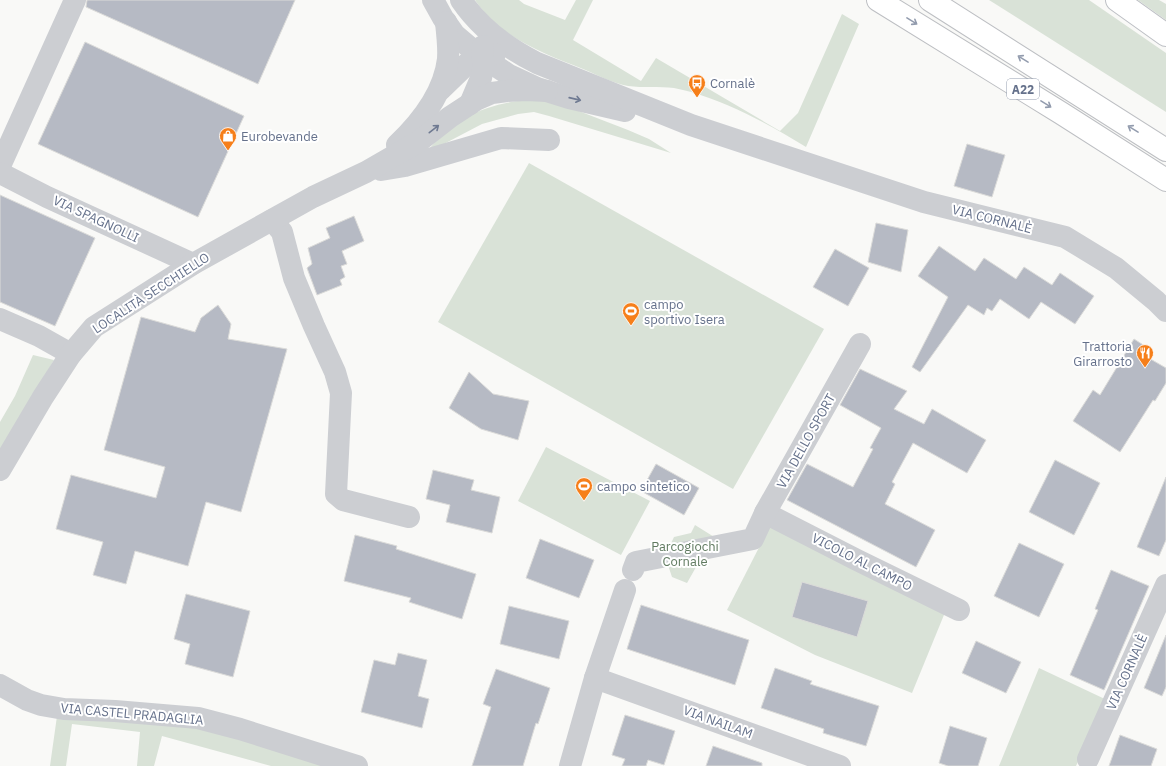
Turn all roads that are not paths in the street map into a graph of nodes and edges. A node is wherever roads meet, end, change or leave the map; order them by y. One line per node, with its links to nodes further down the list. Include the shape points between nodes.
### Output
1 (75, 0): 17 (street)
2 (433, 0): 7 (street)
3 (878, 0): 20 (main road, A22, one-way to 20)
4 (930, 0): 16 (main road, A22, one-way to 4)
5 (1117, 0): 8 (main road)
6 (465, 7): 9 (street, via 499,40); 10 (street, via 479,30 483,43)
7 (446, 22): 10 (street, via 455,35); 12 (street, LOCALITÀ SECCHIELLO, via 448,59)
8 (1166, 35)
9 (520, 54): 10 (street, LOCALITÀ SECCHIELLO, via 500,52); 14 (street)
10 (482, 57): 11 (street, via 509,75); 12 (street, LOCALITÀ SECCHIELLO, via 470,61); 13 (street, via 484,64 481,78)
11 (547, 91): 13 (street, LOCALITÀ SECCHIELLO, via 492,93); 14 (street, one-way to 14)
12 (436, 94): 18 (street, LOCALITÀ SECCHIELLO, via 408,134 383,160)
13 (470, 104): 18 (street, LOCALITÀ SECCHIELLO, one-way to 13, via 418,142)
14 (691, 125): 23 (street, VIA CORNALÈ, via 924,202 1065,237 1116,268)
15 (549, 140): 18 (street, via 501,138 405,166)
16 (1166, 150)
17 (0, 166)
18 (366, 172): 21 (street, LOCALITÀ SECCHIELLO)
19 (0, 173): 22 (street, VIA SPAGNOLLI)
20 (1166, 180)
21 (272, 220): 22 (street, LOCALITÀ SECCHIELLO); 29 (street, via 282,232 294,278 335,372 341,392 336,494 343,500)
22 (193, 264): 26 (street, LOCALITÀ SECCHIELLO, via 94,327)
23 (1166, 311)
24 (0, 319): 26 (street)
25 (860, 344): 28 (street, VIA DELLO SPORT)
26 (71, 354): 27 (street, LOCALITÀ SECCHIELLO)
27 (0, 470)
28 (765, 513): 30 (street, VIA DELLO SPORT, via 753,539 636,562); 33 (street, VICOLO AL CAMPO)
29 (409, 517)
30 (633, 570)
31 (1166, 585): 36 (street, VIA CORNALÈ)
32 (625, 590): 34 (street)
33 (959, 610)
34 (595, 678): 38 (street); 39 (street, VIA NAILAM)
35 (0, 685): 37 (street, VIA CASTEL PRADAGLIA, via 27,700 64,709 198,718)
36 (1088, 759)
37 (358, 766)
38 (570, 766)
39 (840, 766)

